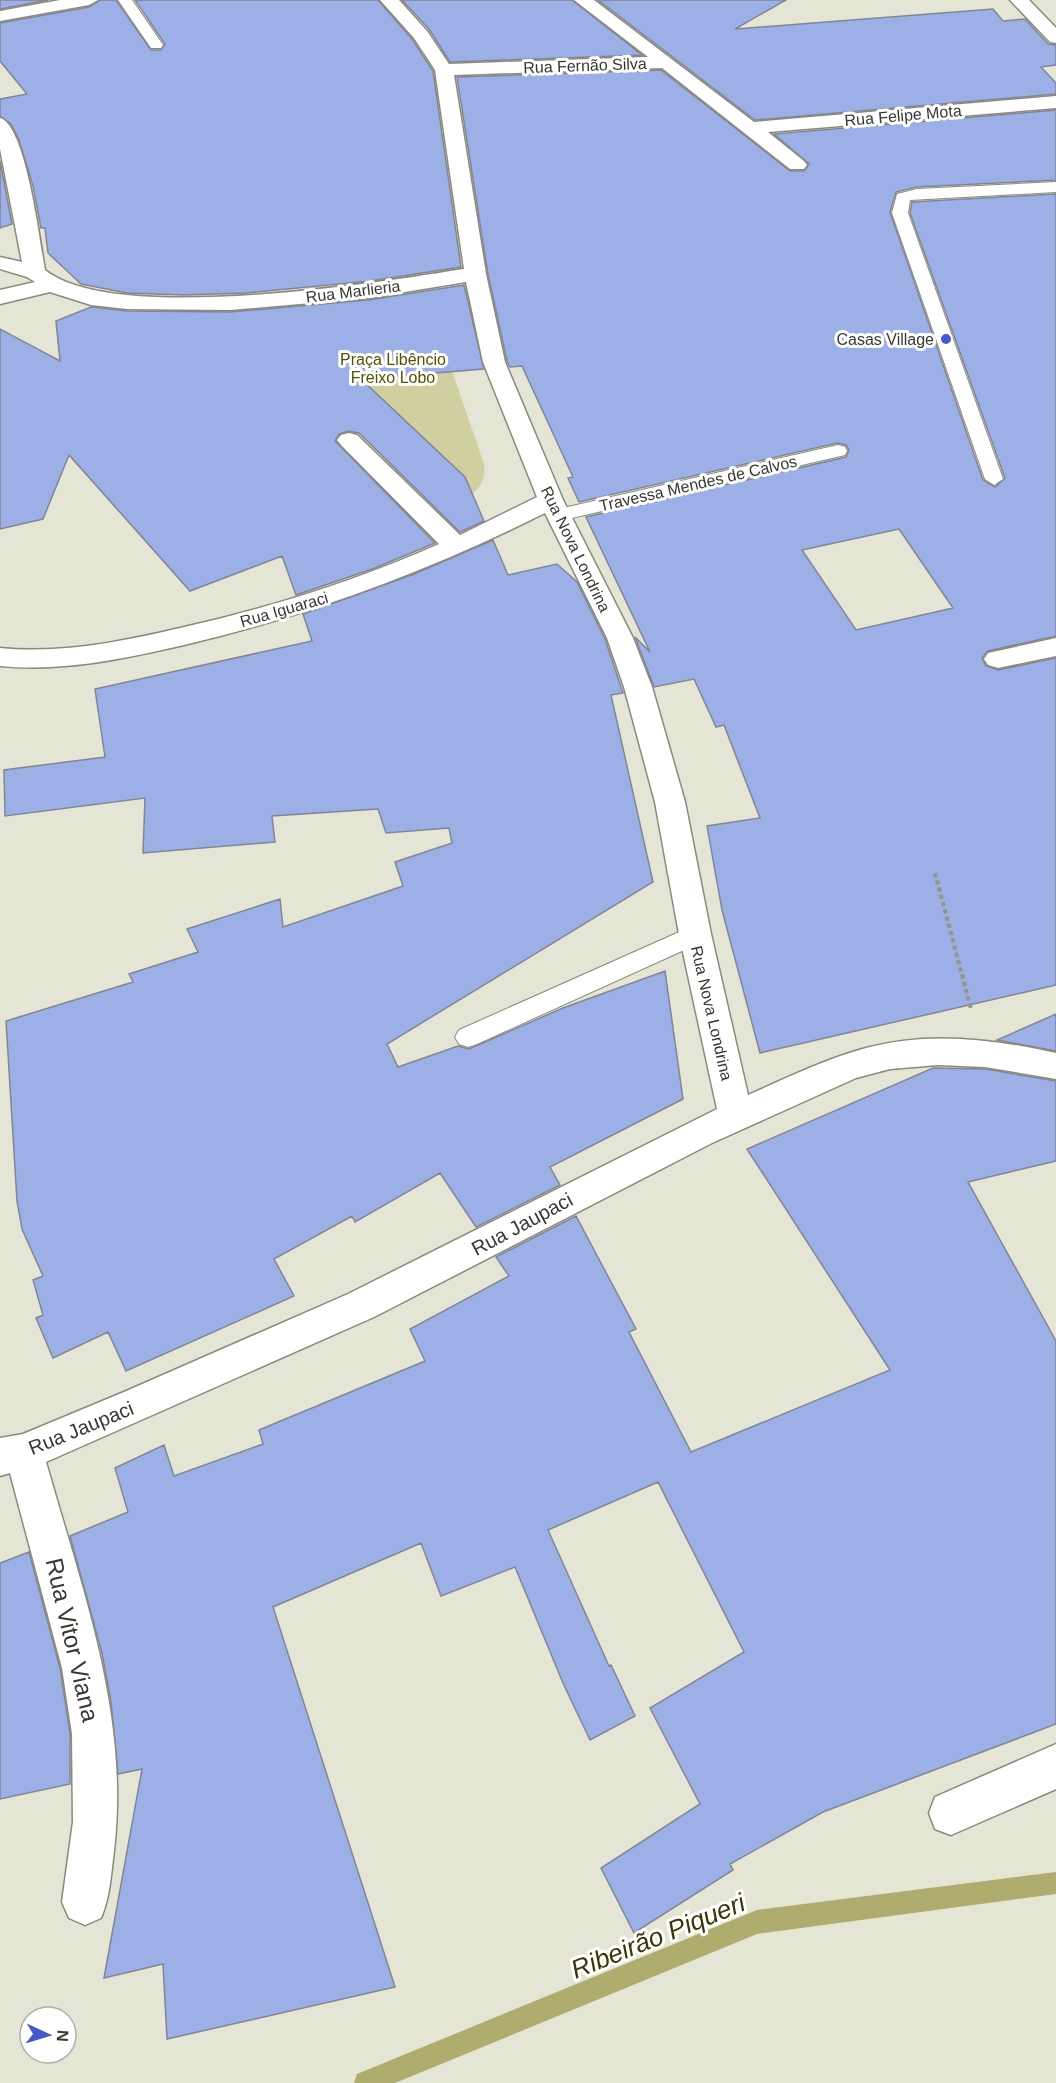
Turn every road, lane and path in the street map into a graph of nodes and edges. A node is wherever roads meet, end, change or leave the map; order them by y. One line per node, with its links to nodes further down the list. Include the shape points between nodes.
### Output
1 (89, 0): 6 (street)
2 (125, 0): 8 (lane)
3 (389, 0): 10 (street, Rua Nova Londrina, via 421,35)
4 (583, 0): 9 (street)
5 (1019, 0): 7 (street)
6 (0, 15)
7 (1056, 38)
8 (156, 45)
9 (666, 62): 10 (street, Rua Fernão Silva); 13 (street, Rua Fernão Silva)
10 (444, 70): 17 (street, Rua Nova Londrina)
11 (1056, 102): 13 (street, Rua Felipe Mota)
12 (0, 124): 18 (street, via 10,144)
13 (750, 128): 14 (street, Rua Fernão Silva)
14 (797, 165)
15 (1056, 187): 22 (lane, via 917,194 903,197 900,204)
16 (0, 263): 18 (street, Rua Marlieria)
17 (475, 274): 18 (street, Rua Marlieria, via 368,291 172,304 109,300 68,292); 23 (street, Rua Nova Londrina, via 494,362)
18 (43, 278): 19 (street)
19 (0, 297)
20 (349, 440): 24 (street)
21 (838, 452): 23 (lane, Travessa Mendes de Calvos)
22 (994, 479)
23 (555, 507): 24 (street, Rua Iguaraci); 29 (street, Rua Nova Londrina, via 620,638 638,687 670,802)
24 (457, 547): 26 (street, Rua Iguaraci, via 348,590 209,631 55,659)
25 (1056, 646): 27 (street)
26 (0, 657)
27 (998, 659)
28 (935, 873): 31 (path)
29 (695, 934): 30 (lane); 33 (street, Rua Nova Londrina)
30 (468, 1037)
31 (981, 1054): 32 (street, Rua Jaupaci); 33 (street, Rua Jaupaci, via 904,1053 865,1061)
32 (1056, 1066)
33 (735, 1115): 34 (street, Rua Jaupaci, via 468,1253 170,1391)
34 (12, 1455): 37 (street, Rua Vitor Viana, via 83,1668 94,1734 95,1821)
35 (1056, 1766): 36 (street)
36 (951, 1813)
37 (85, 1902)

